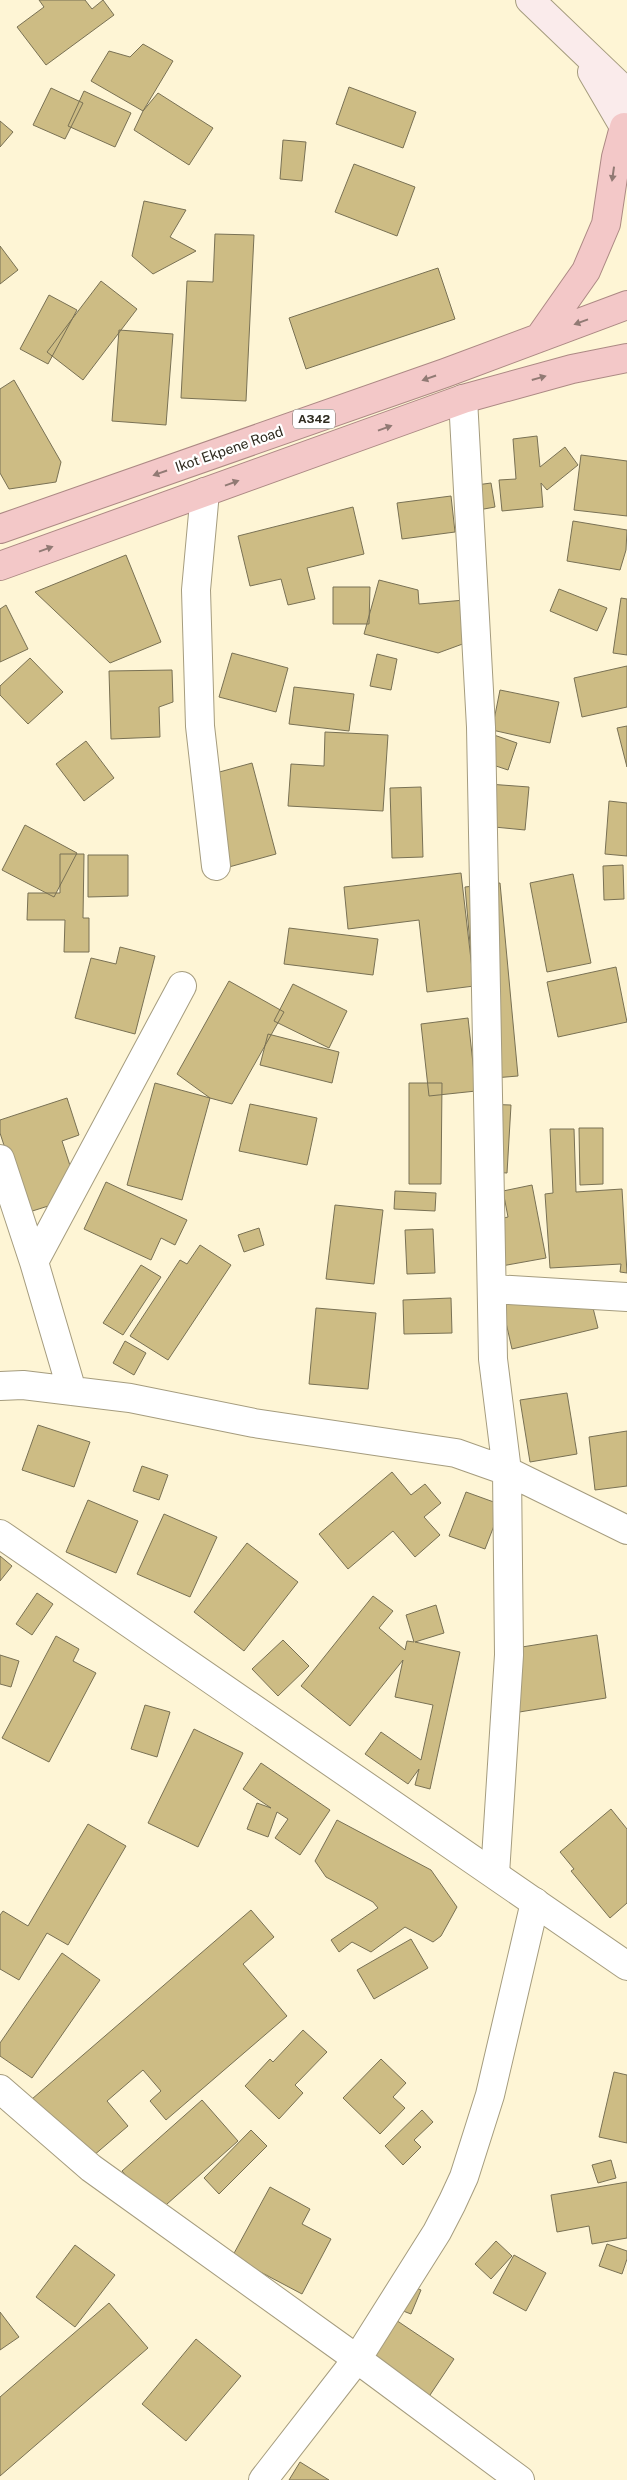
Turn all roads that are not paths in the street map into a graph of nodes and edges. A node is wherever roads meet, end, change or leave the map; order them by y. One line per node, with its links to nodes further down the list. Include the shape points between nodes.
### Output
1 (530, 0): 2 (main road)
2 (574, 40): 3 (main road); 4 (main road)
3 (627, 93)
4 (626, 129): 6 (highway, one-way to 6, via 616,157 606,224 586,271)
5 (627, 305): 6 (highway, Ikot Ekpene Road / A342, one-way to 6)
6 (539, 338): 12 (highway, Ikot Ekpene Road / A342, one-way to 12)
7 (627, 358): 8 (highway, A342)
8 (589, 366): 9 (highway); 10 (highway, A342, one-way to 8)
9 (627, 376)
10 (464, 399): 11 (highway, A342, one-way to 10); 18 (street, via 481,727)
11 (205, 492): 13 (highway, A342, one-way to 11); 14 (street, via 196,590 200,726)
12 (0, 529)
13 (0, 566)
14 (216, 866)
15 (182, 986): 17 (street)
16 (0, 1159): 17 (street)
17 (34, 1262): 21 (street)
18 (493, 1289): 19 (street); 22 (street, via 493,1359)
19 (627, 1297)
20 (0, 1386): 21 (street, via 23,1385)
21 (72, 1391): 22 (street, via 130,1398 254,1423 456,1453)
22 (507, 1471): 23 (street); 25 (street, via 509,1655)
23 (627, 1530)
24 (0, 1534): 25 (street)
25 (495, 1874): 26 (street)
26 (535, 1902): 27 (street); 29 (street, via 490,2095 464,2177 437,2232)
27 (627, 1966)
28 (0, 2089): 29 (street, via 91,2168)
29 (357, 2359): 30 (street); 31 (street)
30 (263, 2480)
31 (520, 2480)

